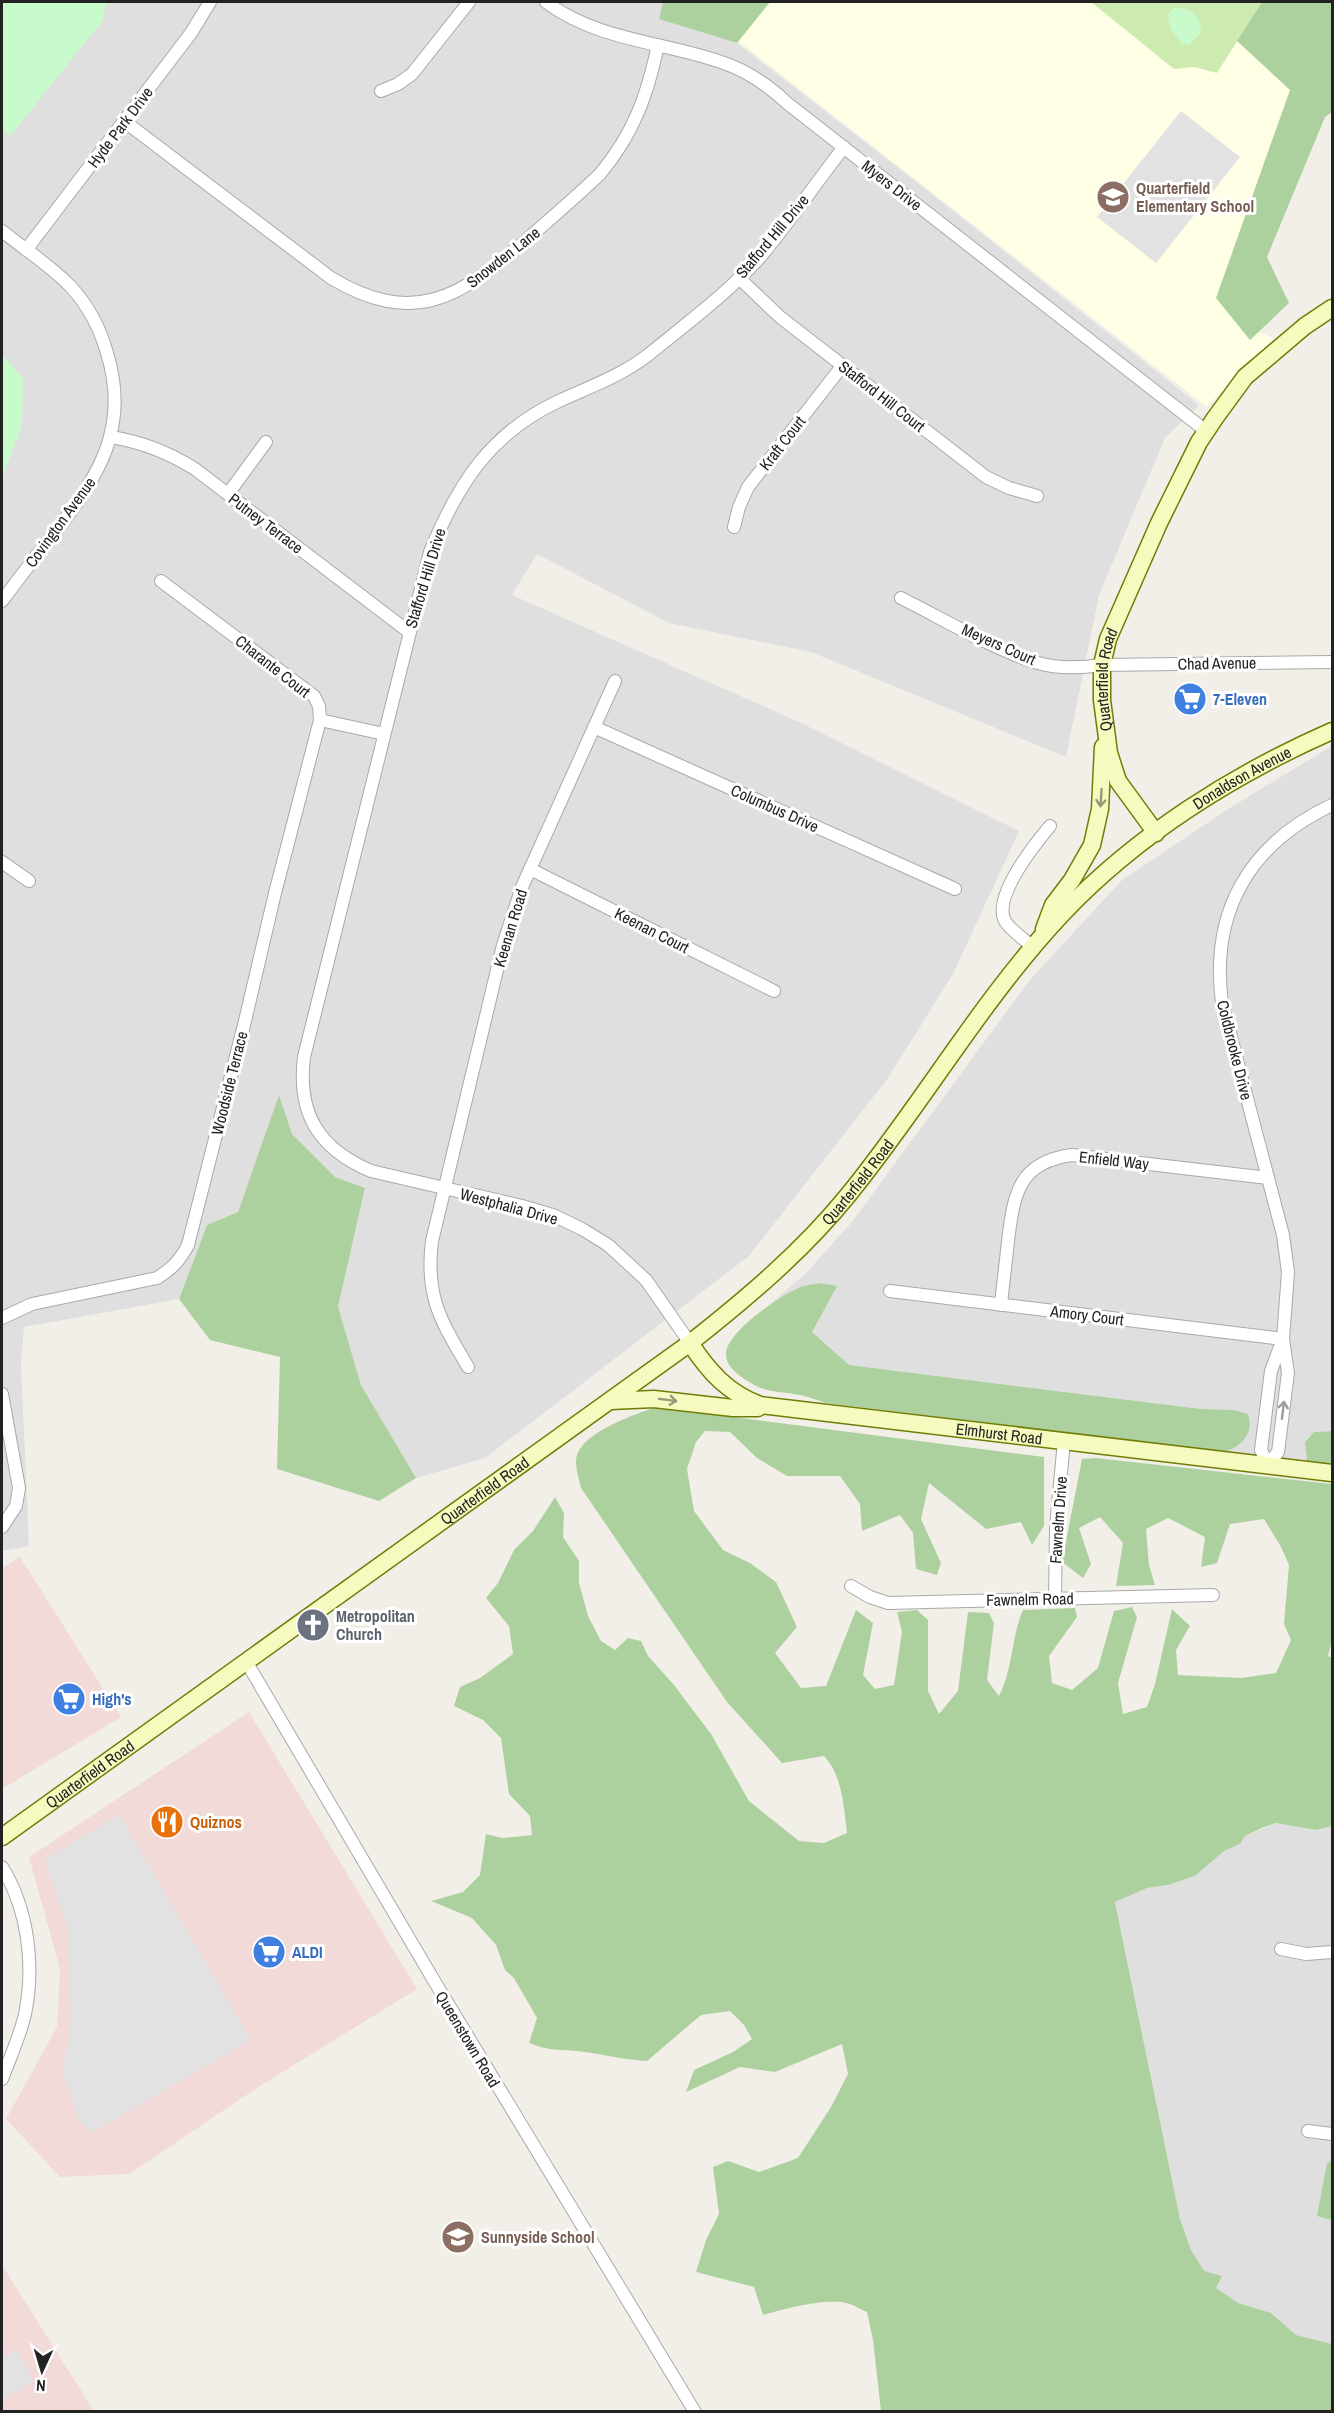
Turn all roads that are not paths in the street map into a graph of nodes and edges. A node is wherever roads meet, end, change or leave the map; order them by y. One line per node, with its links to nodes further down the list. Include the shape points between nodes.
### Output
1 (210, 2): 6 (street, Hyde Park Drive)
2 (469, 2): 5 (street, via 412,74)
3 (546, 2): 4 (street, Myers Drive, via 595,27)
4 (658, 45): 6 (street, Snowden Lane, via 645,100 600,174 490,271 467,287 420,303 372,298 331,279); 7 (street, Myers Drive, via 722,62 748,74)
5 (381, 91)
6 (124, 121): 9 (street, Hyde Park Drive)
7 (844, 147): 10 (street, Stafford Hill Drive, via 761,256); 13 (street, Myers Drive)
8 (2, 231): 9 (street, Covington Avenue)
9 (26, 250): 14 (street, Covington Avenue, via 68,284 95,322 111,365 114,386)
10 (739, 278): 12 (street, Stafford Hill Court, via 780,317); 22 (street, Stafford Hill Drive, via 645,357 537,412 484,455 465,481 429,552)
11 (1332, 308): 13 (main road, Quarterfield Road, via 1245,377)
12 (843, 365): 17 (street, Stafford Hill Court, via 986,477); 18 (street, Kraft Court, via 748,487)
13 (1206, 431): 24 (main road, Quarterfield Road, via 1140,565 1108,639)
14 (111, 437): 16 (street, Putney Terrace, via 152,446 175,456); 21 (street, Covington Avenue, via 88,488)
15 (266, 442): 16 (street)
16 (228, 494): 22 (street, Putney Terrace)
17 (1037, 496)
18 (734, 527)
19 (161, 580): 27 (street, Charante Court, via 314,696)
20 (901, 598): 24 (street, Meyers Court, via 1039,663 1081,668)
21 (2, 601)
22 (409, 632): 30 (street, Stafford Hill Drive)
23 (1332, 662): 24 (street, Chad Avenue)
24 (1102, 665): 26 (main road, Quarterfield Road)
25 (615, 681): 28 (street, Keenan Road)
26 (1103, 719): 33 (main road, Quarterfield Road, via 1118,781); 38 (main road, one-way to 38, via 1100,809 1092,845 1053,905)
27 (320, 720): 30 (street); 45 (street, Woodside Terrace, via 188,1245 180,1260 157,1278 32,1304)
28 (594, 727): 35 (street, Keenan Road); 37 (street, Columbus Drive)
29 (1332, 731): 33 (main road, Donaldson Avenue, via 1250,772)
30 (384, 734): 40 (street, Stafford Hill Drive, via 304,1057 305,1102)
31 (1332, 805): 41 (street, Coldbrooke Drive, via 1294,825 1258,858 1233,901 1220,945 1222,1003)
32 (1050, 826): 38 (street, via 1010,885 1002,911 1005,921)
33 (1156, 833): 38 (main road, Quarterfield Road, via 1091,886)
34 (2, 862): 36 (street)
35 (530, 869): 39 (street, Keenan Court); 42 (street, Keenan Road, via 503,945)
36 (29, 881)
37 (955, 889)
38 (1037, 942): 47 (main road, Quarterfield Road, via 847,1196 762,1284)
39 (774, 992)
40 (323, 1140): 42 (street, Westphalia Drive, via 351,1163 371,1171)
41 (1268, 1178): 44 (street, Enfield Way, via 1072,1155 1041,1162 1018,1188); 46 (street, Coldbrooke Drive, via 1288,1272)
42 (444, 1188): 47 (street, Westphalia Drive, via 553,1215 608,1245 646,1280); 48 (street, Keenan Road, via 432,1241 430,1284 442,1322)
43 (890, 1292): 44 (street, Amory Court)
44 (1001, 1305): 46 (street, Amory Court)
45 (2, 1317)
46 (1283, 1339): 53 (street, Coldbrooke Drive, via 1271,1371 1262,1438 1261,1450); 53 (street, Coldbrooke Drive, one-way to 46, via 1278,1452 1288,1373)
47 (690, 1343): 50 (main road, Quarterfield Road); 51 (main road, Elmhurst Road, via 713,1374 742,1399)
48 (468, 1367)
49 (2, 1394): 55 (street, via 19,1488 16,1506)
50 (610, 1401): 51 (main road, one-way to 51, via 654,1399); 59 (main road, Quarterfield Road)
51 (783, 1409): 52 (main road, Elmhurst Road)
52 (1064, 1441): 53 (main road, Elmhurst Road); 58 (street, Fawnelm Drive, via 1056,1526)
53 (1268, 1465): 54 (main road, Elmhurst Road)
54 (1332, 1473)
55 (2, 1527)
56 (851, 1586): 58 (street, Fawnelm Road, via 888,1603)
57 (1213, 1595): 58 (street, Fawnelm Road)
58 (1055, 1599)
59 (247, 1663): 60 (main road, Quarterfield Road); 67 (street, Queenstown Road)
60 (2, 1837)
61 (2, 1867): 64 (street, via 25,1920 30,1972 25,2014)
62 (1281, 1949): 63 (street, via 1306,1954)
63 (1332, 1952)
64 (2, 2079)
65 (1308, 2131): 66 (street)
66 (1332, 2134)
67 (695, 2412)

